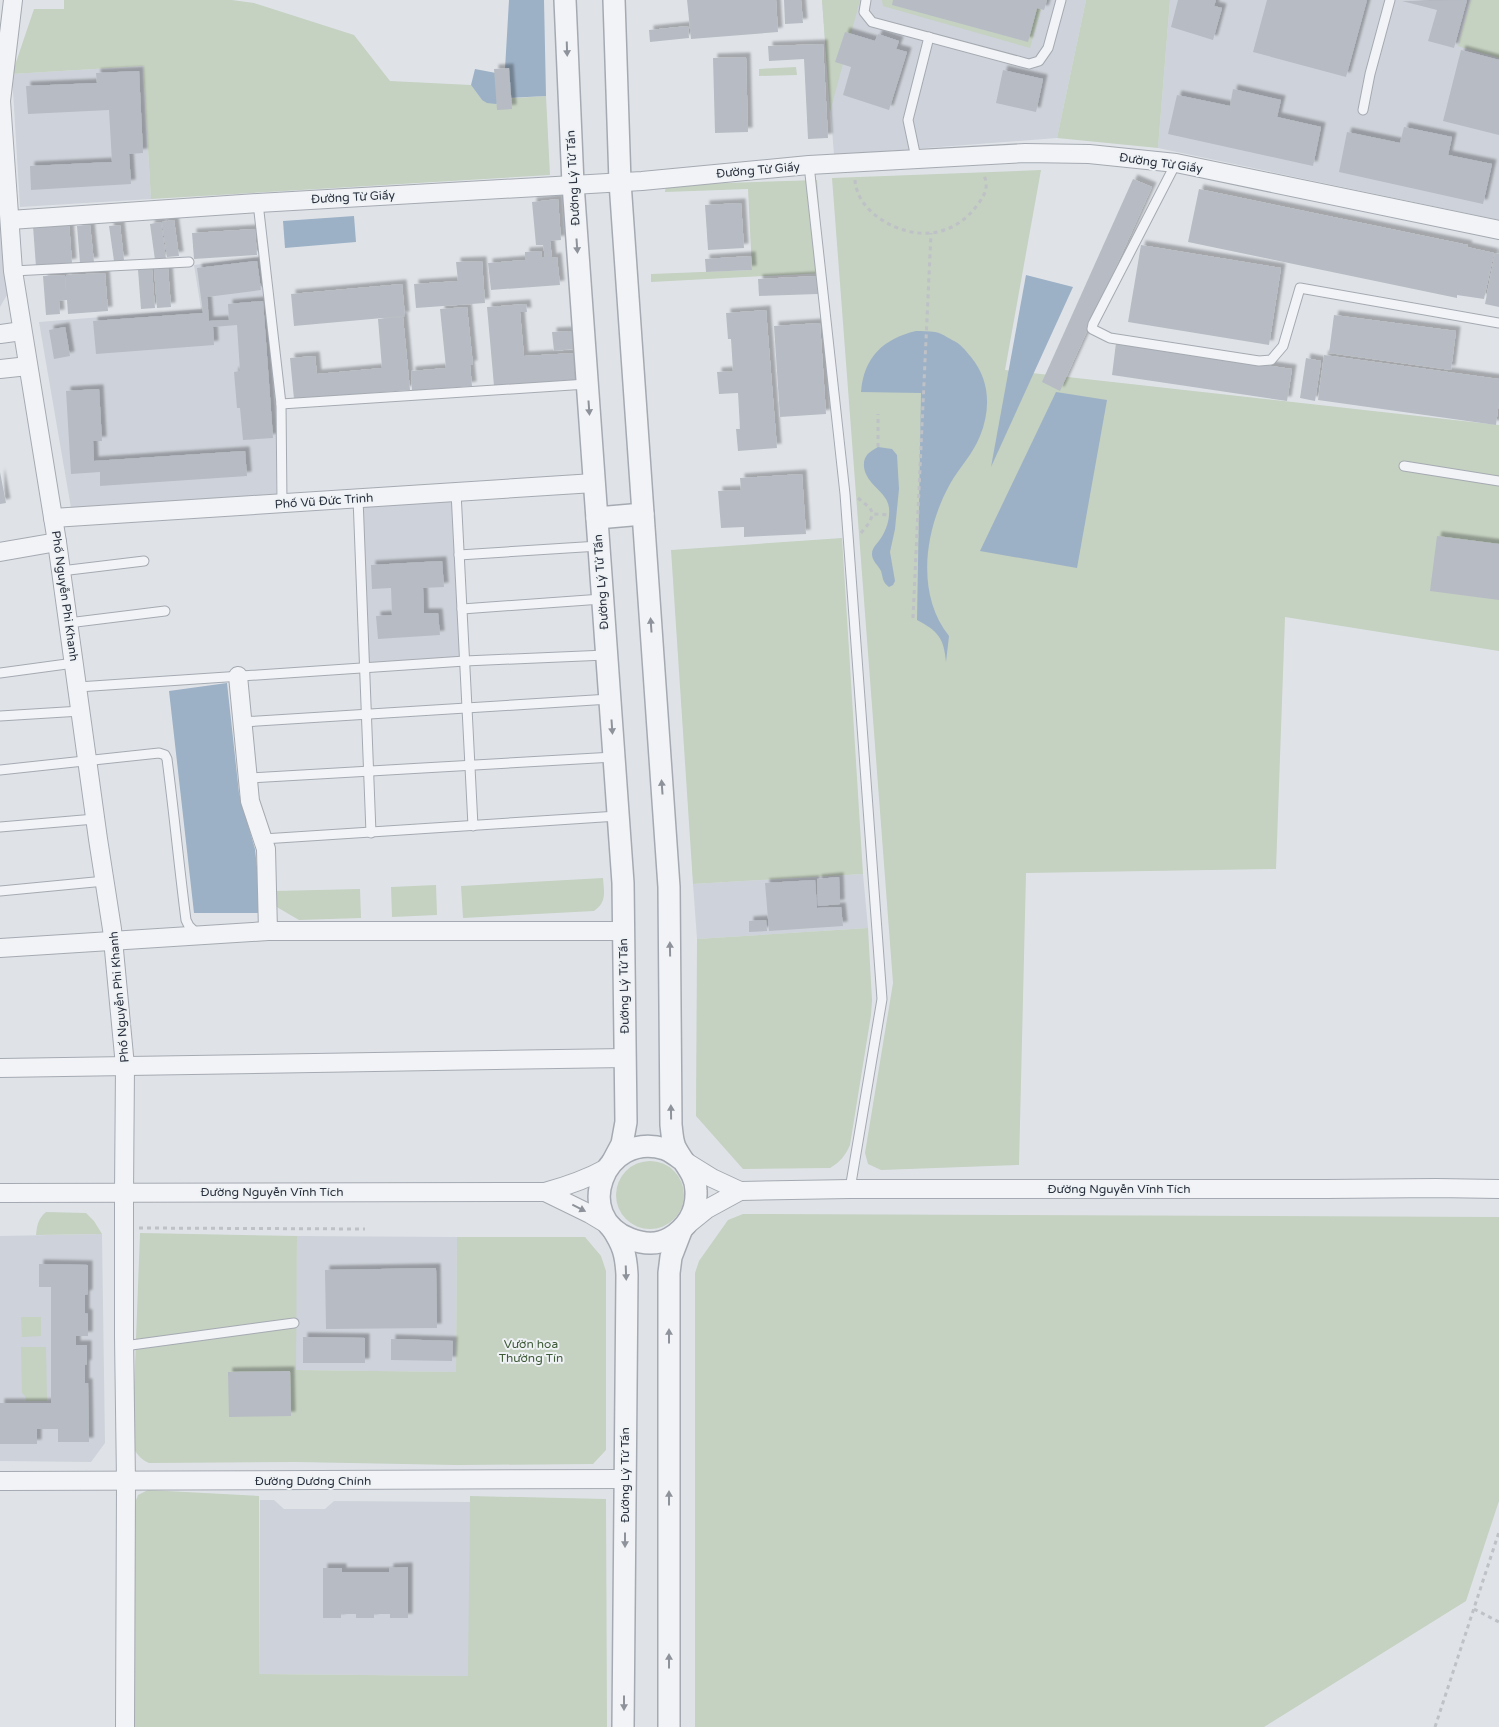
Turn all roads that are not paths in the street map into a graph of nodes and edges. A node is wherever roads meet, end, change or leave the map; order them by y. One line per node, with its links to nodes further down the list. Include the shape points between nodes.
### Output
1 (12, 0): 8 (street, Phố Nguyễn Phi Khanh)
2 (565, 0): 14 (street, Đường Lý Tử Tấn, one-way to 14)
3 (614, 0): 13 (street)
4 (866, 0): 7 (lane, via 864,12 872,22)
5 (1061, 0): 7 (lane, via 1048,48 1039,61 1029,64)
6 (1390, 0): 9 (lane)
7 (929, 37): 10 (lane, via 908,120)
8 (1, 92): 16 (street, Phố Nguyễn Phi Khanh)
9 (1363, 110)
10 (916, 158): 11 (street, Đường Từ Giấy, via 1089,154); 12 (street, Đường Từ Giấy)
11 (1176, 163): 17 (street, Đường Từ Giấy); 20 (lane, via 1093,324 1092,329 1097,333 1259,361 1271,360 1283,346 1300,288)
12 (809, 166): 13 (street, Đường Từ Giấy); 83 (lane, via 845,494 882,999)
13 (620, 182): 14 (street, Đường Từ Giấy); 33 (street)
14 (573, 184): 15 (street, Đường Từ Giấy); 25 (street, Đường Lý Tử Tấn, one-way to 25)
15 (258, 203): 16 (street, Đường Từ Giấy); 26 (lane)
16 (10, 220): 19 (street, Phố Nguyễn Phi Khanh)
17 (1499, 230)
18 (190, 262): 19 (lane)
19 (13, 271): 21 (street, Phố Nguyễn Phi Khanh)
20 (1499, 323)
21 (22, 332): 22 (street); 23 (street, Phố Nguyễn Phi Khanh)
22 (0, 334)
23 (28, 366): 24 (street); 34 (street, Phố Nguyễn Phi Khanh)
24 (0, 369)
25 (587, 384): 26 (lane); 29 (street, Đường Lý Tử Tấn, one-way to 29)
26 (281, 404): 32 (lane)
27 (1404, 466): 28 (lane)
28 (1499, 481)
29 (594, 483): 30 (street, Phố Vũ Đức Trinh); 35 (street, Đường Lý Tử Tấn)
30 (456, 492): 31 (street, Phố Vũ Đức Trinh); 39 (lane)
31 (358, 498): 32 (street, Phố Vũ Đức Trinh); 49 (lane)
32 (282, 503): 34 (street, Phố Vũ Đức Trinh)
33 (643, 514): 35 (street); 81 (street, one-way to 33, via 674,1145 671,1125 669,886)
34 (53, 518): 36 (street, Phố Nguyễn Phi Khanh)
35 (597, 518): 37 (street, Đường Lý Tử Tấn)
36 (57, 542): 38 (street); 41 (street, Phố Nguyễn Phi Khanh)
37 (599, 546): 39 (lane); 42 (street, Đường Lý Tử Tấn)
38 (0, 552)
39 (459, 555): 43 (lane)
40 (144, 561): 41 (lane)
41 (61, 571): 45 (street, Phố Nguyễn Phi Khanh)
42 (602, 599): 43 (lane); 46 (street, Đường Lý Tử Tấn)
43 (462, 609): 47 (lane)
44 (165, 611): 45 (lane)
45 (68, 623): 48 (street, Phố Nguyễn Phi Khanh)
46 (607, 655): 47 (lane); 53 (street, Đường Lý Tử Tấn)
47 (465, 661): 49 (lane); 54 (lane)
48 (74, 663): 50 (lane); 52 (street, Phố Nguyễn Phi Khanh)
49 (364, 668): 51 (lane); 56 (lane)
50 (0, 673)
51 (238, 676): 52 (lane); 58 (street)
52 (78, 688): 55 (street, Phố Nguyễn Phi Khanh)
53 (610, 699): 54 (lane); 59 (street, Đường Lý Tử Tấn, one-way to 59)
54 (467, 707): 56 (lane); 61 (lane)
55 (81, 710): 57 (lane); 60 (street, Phố Nguyễn Phi Khanh)
56 (366, 714): 58 (lane); 63 (lane)
57 (0, 716)
58 (242, 722): 64 (street)
59 (614, 757): 61 (lane); 65 (street, Đường Lý Tử Tấn)
60 (88, 761): 62 (lane); 66 (street, Phố Nguyễn Phi Khanh); 75 (lane, via 165,755 186,920)
61 (470, 764): 63 (lane); 67 (lane)
62 (0, 770)
63 (368, 771): 64 (lane); 69 (lane)
64 (248, 778): 70 (street, via 250,801)
65 (618, 816): 67 (lane); 74 (street, Đường Lý Tử Tấn)
66 (95, 820): 68 (lane); 71 (street, Phố Nguyễn Phi Khanh)
67 (474, 826): 69 (lane)
68 (0, 827)
69 (370, 833): 70 (lane)
70 (263, 840): 73 (street, via 266,849)
71 (105, 881): 72 (lane); 76 (street, Phố Nguyễn Phi Khanh)
72 (0, 891)
73 (268, 931): 74 (street); 75 (street)
74 (624, 931): 78 (street, Đường Lý Tử Tấn)
75 (199, 936): 76 (street)
76 (114, 941): 77 (street); 79 (street, Phố Nguyễn Phi Khanh)
77 (0, 948)
78 (625, 1058): 79 (street); 82 (street, Đường Lý Tử Tấn, via 626,1122 622,1144)
79 (125, 1066): 80 (street); 86 (street, Phố Nguyễn Phi Khanh)
80 (0, 1068)
81 (681, 1159): 82 (street, via 667,1150 650,1146 633,1148 618,1155); 85 (street); 90 (street, via 691,1172 696,1188 696,1205)
82 (610, 1164): 87 (street, via 591,1177); 89 (street, via 600,1183 599,1200)
83 (850, 1189): 84 (street, Đường Nguyễn Vĩnh Tích); 85 (street, Đường Nguyễn Vĩnh Tích)
84 (1499, 1189)
85 (740, 1191): 90 (street, via 707,1209)
86 (124, 1192): 87 (street, Đường Nguyễn Vĩnh Tích); 88 (street, Đường Nguyễn Vĩnh Tích); 92 (street, Phố Nguyễn Phi Khanh)
87 (545, 1192): 89 (street, one-way to 89)
88 (0, 1194)
89 (612, 1227): 90 (street, via 624,1237 653,1243); 93 (street, Đường Lý Tử Tấn, one-way to 93, via 626,1255)
90 (681, 1231): 98 (street, one-way to 90, via 670,1273 671,1257)
91 (294, 1323): 92 (lane)
92 (124, 1346): 95 (street, Phố Nguyễn Phi Khanh)
93 (625, 1479): 95 (street, Đường Dương Chính); 97 (street, Đường Lý Tử Tấn, one-way to 97)
94 (0, 1481): 95 (street, Đường Dương Chính)
95 (126, 1482): 96 (street, Phố Nguyễn Phi Khanh)
96 (126, 1727)
97 (624, 1727)
98 (669, 1727)

